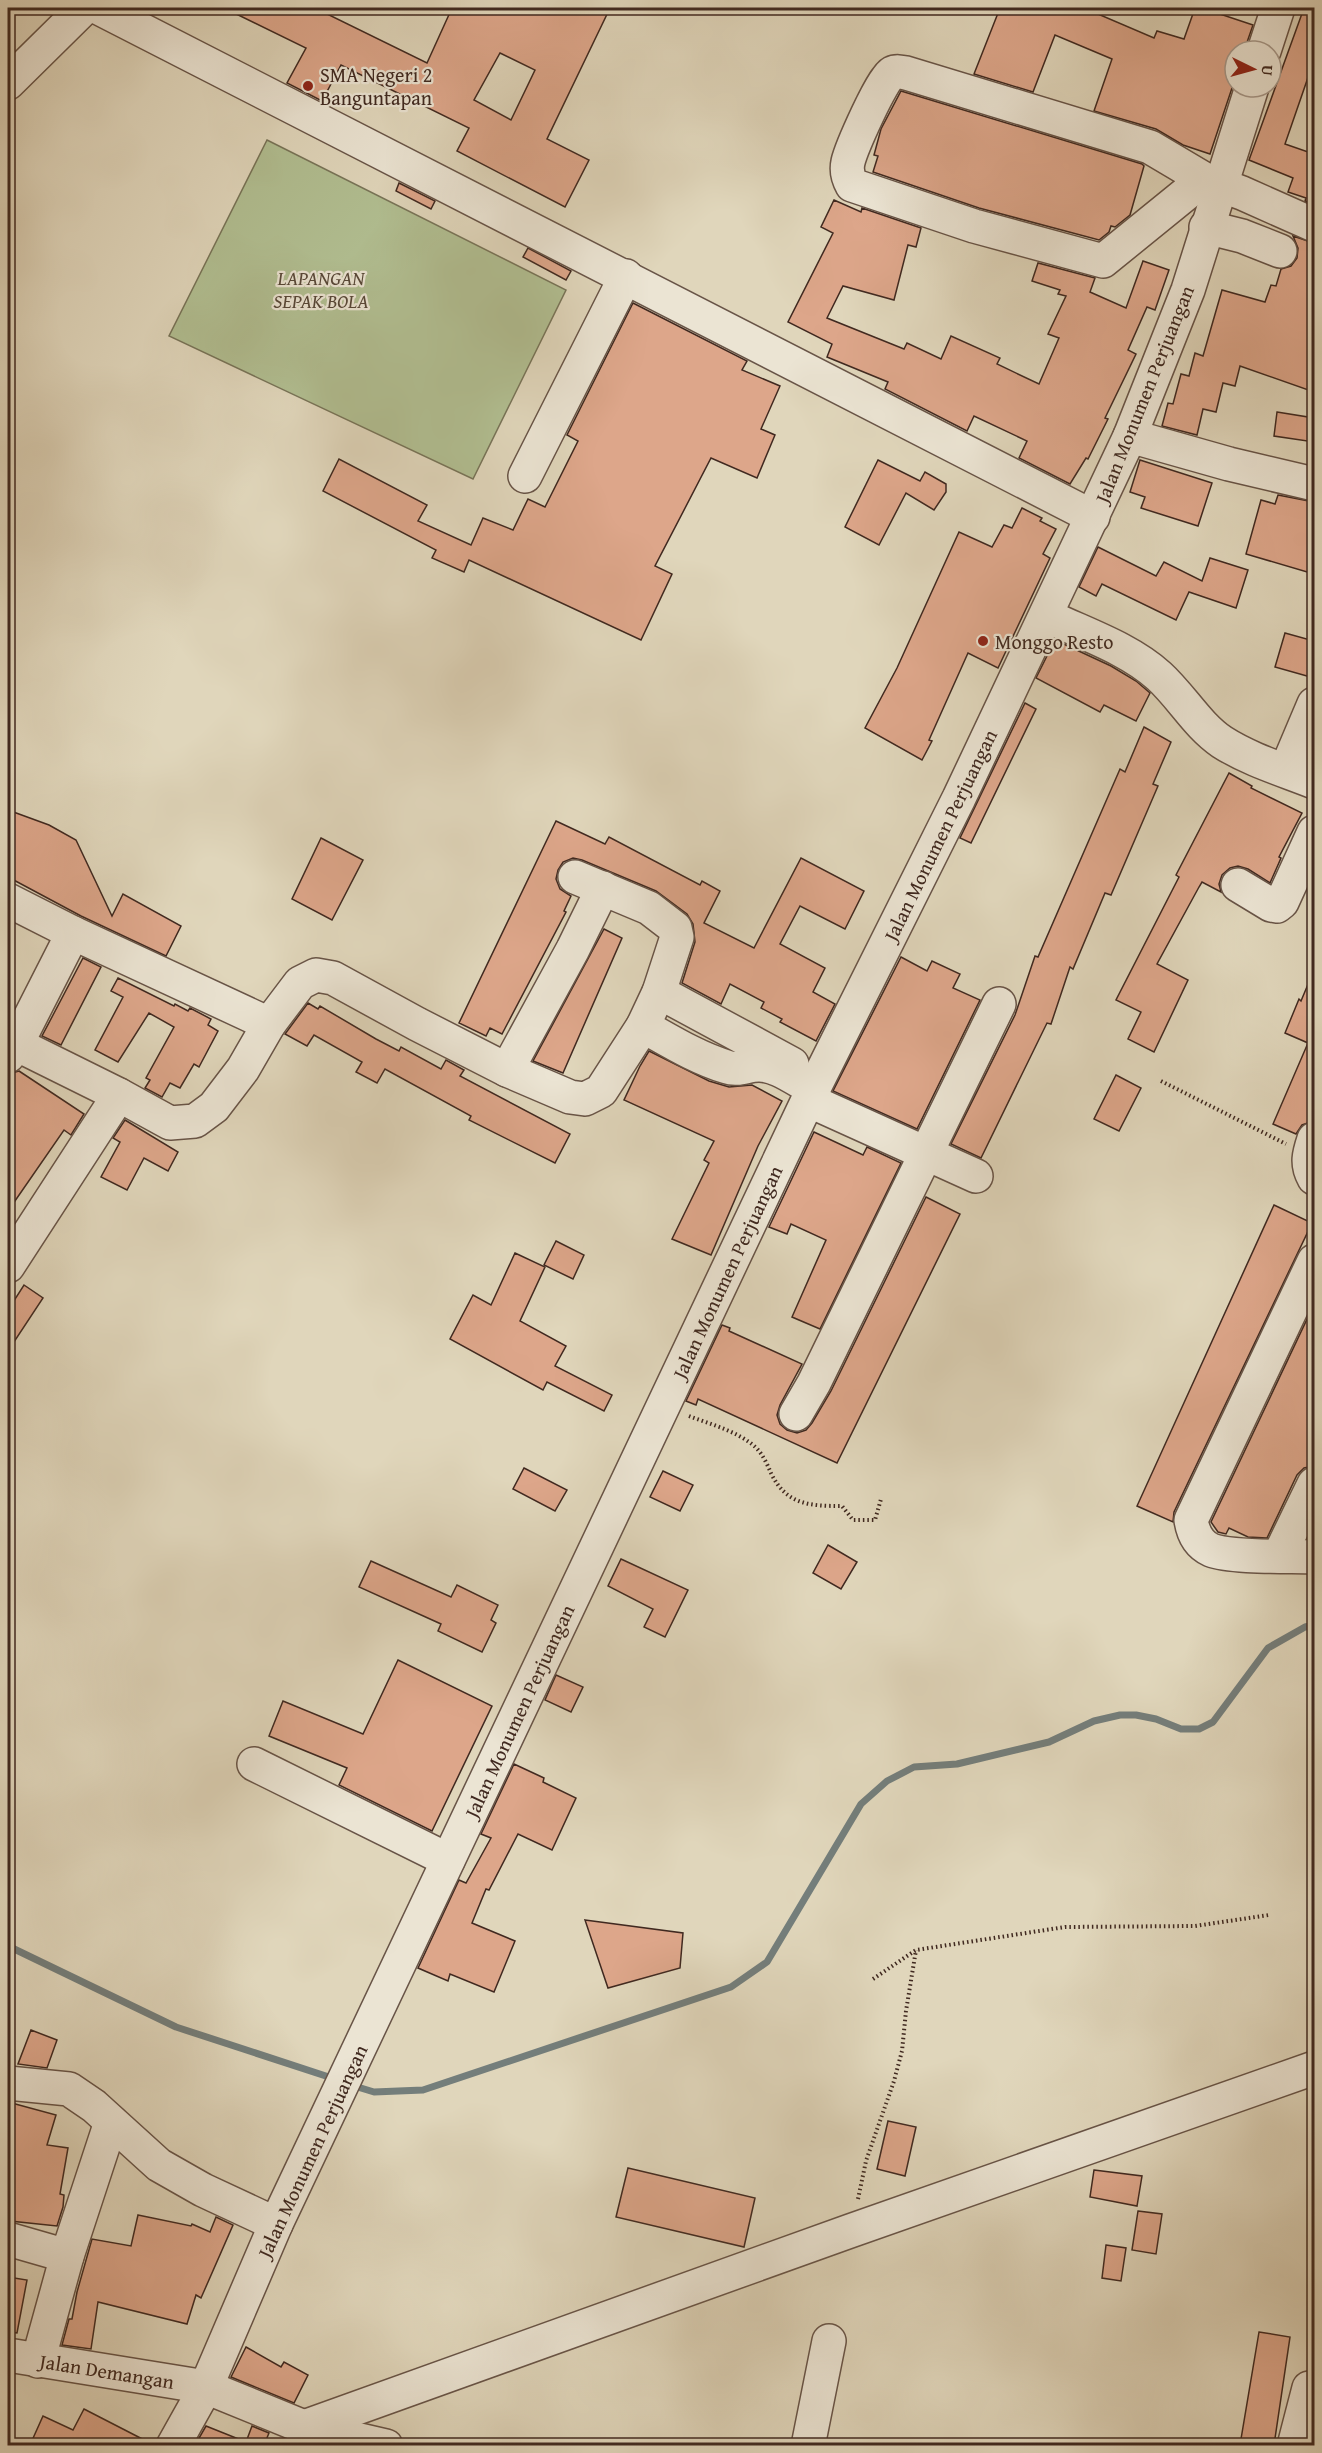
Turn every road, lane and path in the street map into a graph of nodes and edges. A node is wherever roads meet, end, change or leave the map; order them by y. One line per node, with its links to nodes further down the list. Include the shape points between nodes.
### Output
1 (84, 8): 5 (street)
2 (99, 8): 11 (street)
3 (1278, 8): 4 (street)
4 (1268, 39)
5 (8, 82)
6 (1247, 99): 7 (street, Jalan Monumen Perjuangan)
7 (1212, 182): 7 (street, via 1150,147 895,72 889,74 874,101 848,163 852,185 952,219 1103,261); 8 (street); 9 (street, Jalan Monumen Perjuangan)
8 (1314, 225)
9 (1206, 228): 10 (street, via 1242,236); 12 (street, Jalan Monumen Perjuangan, via 1188,290)
10 (1280, 251)
11 (626, 276): 13 (street); 15 (street)
12 (1130, 436): 14 (street); 15 (street, Jalan Monumen Perjuangan)
13 (525, 476)
14 (1314, 484)
15 (1093, 517): 16 (street, Jalan Monumen Perjuangan)
16 (1047, 616): 18 (street, via 1128,655 1158,676 1205,728 1223,742); 30 (street, Jalan Monumen Perjuangan)
17 (1314, 704): 18 (street)
18 (1300, 776)
19 (1314, 832): 20 (street, via 1277,906)
20 (1239, 885)
21 (8, 900): 22 (street)
22 (72, 933): 25 (street); 27 (street)
23 (659, 992): 26 (street); 28 (street, via 677,938 675,928 649,908 589,882 573,949); 30 (street, via 764,1047)
24 (999, 1004): 32 (street)
25 (270, 1024): 28 (street, via 300,983 316,975 333,978); 31 (street, via 214,1107 195,1121 170,1124)
26 (643, 1026): 28 (street, via 601,1091 585,1099 570,1097); 30 (street, via 727,1068 768,1066)
27 (10, 1047): 31 (street)
28 (507, 1070)
29 (1161, 1081): 33 (path)
30 (814, 1090): 32 (street); 37 (street, Jalan Monumen Perjuangan)
31 (119, 1095): 36 (street)
32 (926, 1154): 34 (street); 38 (street)
33 (1312, 1158)
34 (976, 1176)
35 (1314, 1260): 41 (street, via 1191,1520 1194,1536 1210,1549)
36 (8, 1266)
37 (663, 1406): 40 (path, via 754,1446 777,1486 795,1501 842,1506 853,1520 875,1520); 44 (street, Jalan Monumen Perjuangan)
38 (796, 1414)
39 (1314, 1484): 41 (street)
40 (881, 1499)
41 (1279, 1556): 42 (street)
42 (1314, 1557)
43 (254, 1764): 44 (street)
44 (448, 1860): 51 (street, Jalan Monumen Perjuangan)
45 (1269, 1915): 46 (path, via 1195,1926 1065,1927)
46 (916, 1950): 47 (path); 52 (path, via 902,2051 866,2161)
47 (873, 1979)
48 (1314, 2068): 52 (street)
49 (8, 2083): 50 (street, via 69,2089)
50 (111, 2122): 51 (street, via 159,2165); 54 (street)
51 (276, 2224): 57 (street, Jalan Monumen Perjuangan)
52 (850, 2231): 59 (street)
53 (8, 2239): 54 (street)
54 (67, 2256): 56 (street)
55 (829, 2341): 62 (street)
56 (23, 2358): 57 (street, Jalan Demangan)
57 (206, 2387): 59 (street, Jalan Demangan); 60 (street, Jalan Monumen Perjuangan)
58 (1309, 2388): 63 (street)
59 (291, 2429): 61 (street, Jalan Demangan)
60 (173, 2445)
61 (386, 2445)
62 (808, 2445)
63 (1294, 2445)

